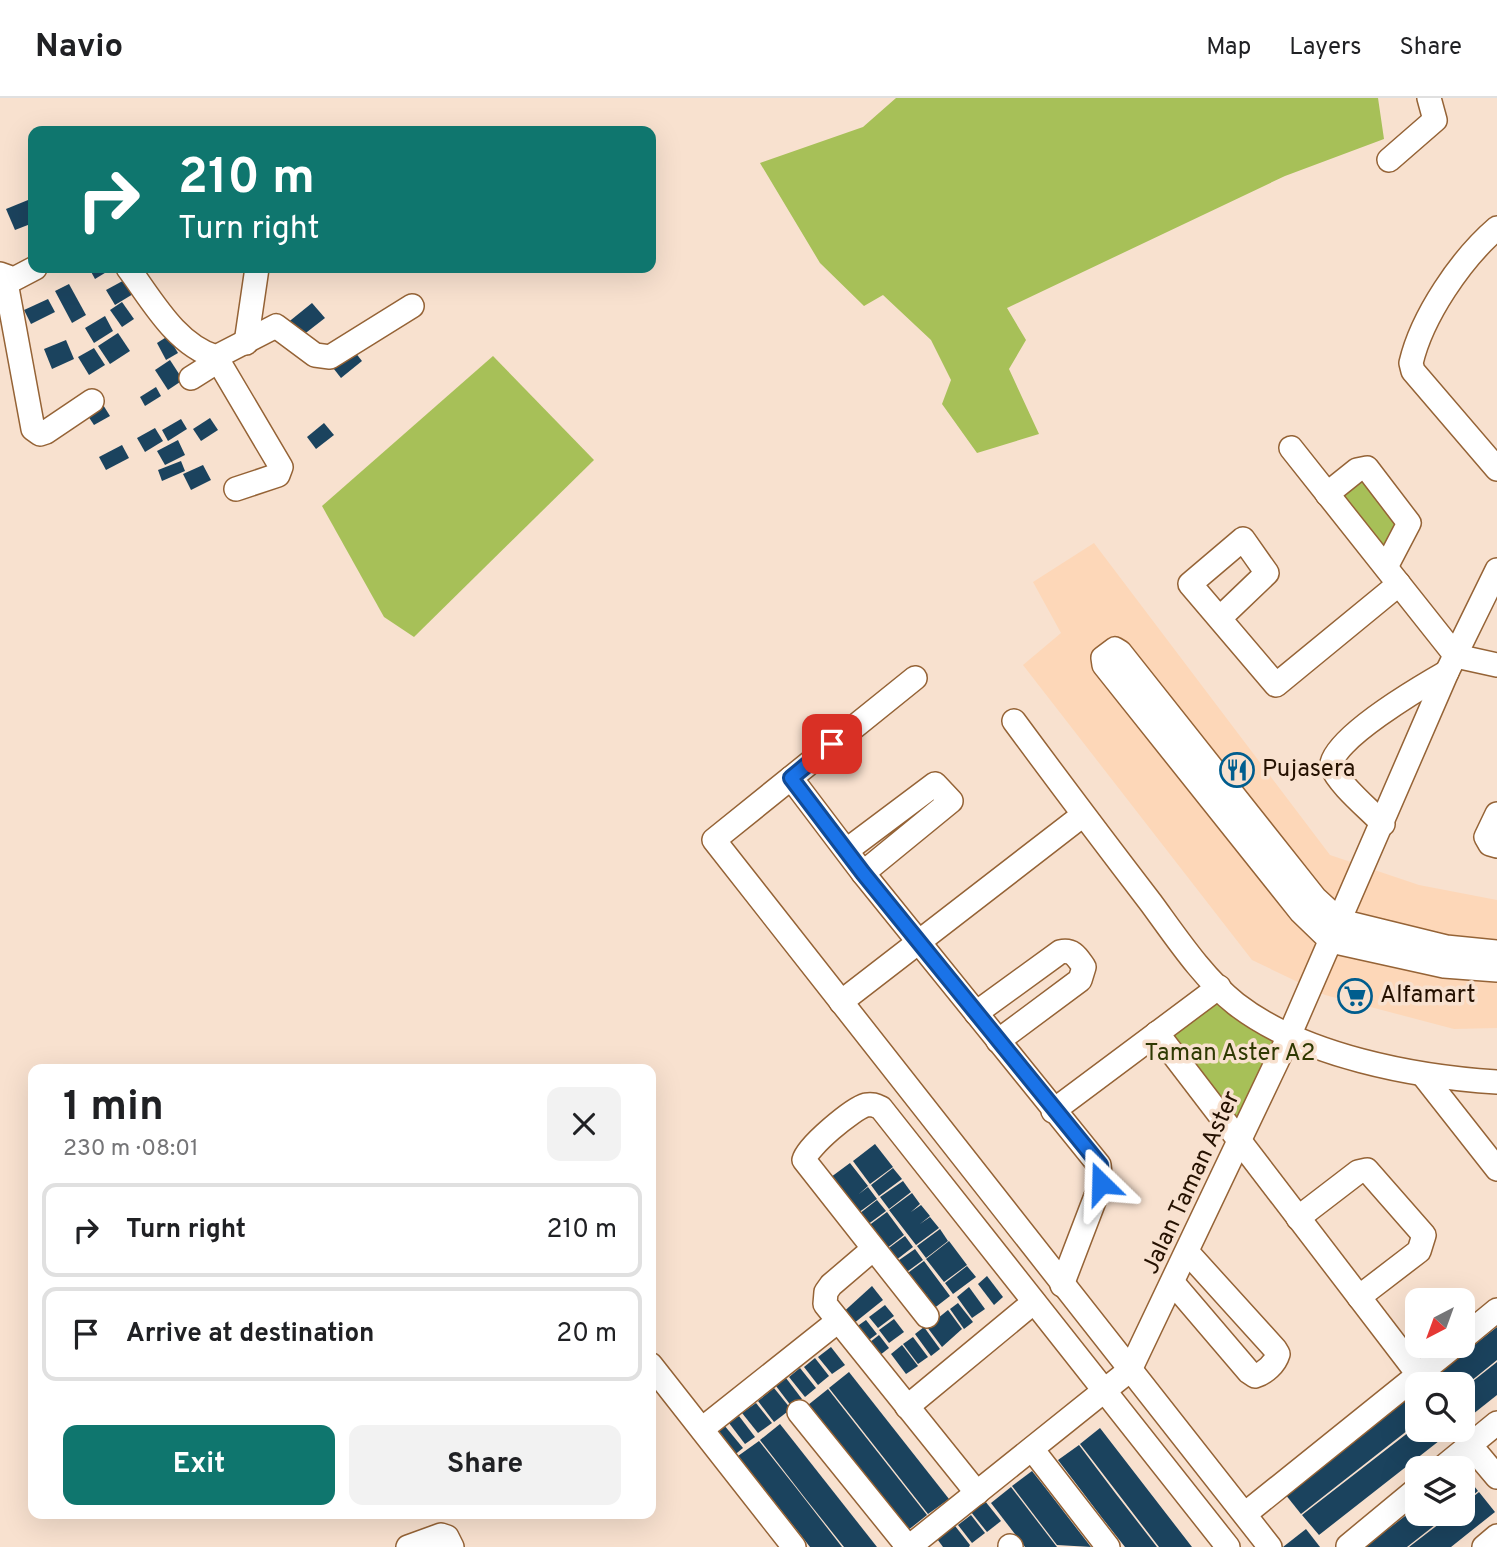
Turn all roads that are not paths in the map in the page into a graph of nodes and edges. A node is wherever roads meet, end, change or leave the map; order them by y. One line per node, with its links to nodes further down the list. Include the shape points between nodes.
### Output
1 (1429, 98): 2 (street, via 1435,120)
2 (1389, 160)
3 (1497, 228): 14 (street, via 1470,254 1413,354 1413,371)
4 (28, 272): 7 (street, via 22,277)
5 (132, 273): 10 (street, via 177,332)
6 (256, 273): 9 (street)
7 (3, 275): 12 (street, via 33,429 46,432)
8 (412, 306): 9 (street, via 330,357 315,355 276,326)
9 (246, 343): 10 (street)
10 (217, 359): 11 (street); 15 (street, via 281,467 278,475)
11 (191, 378)
12 (92, 401)
13 (1291, 448): 16 (street)
14 (1497, 469)
15 (236, 489)
16 (1327, 494): 18 (street); 18 (street, via 1357,470 1367,468 1404,514 1409,523)
17 (1497, 569): 19 (street, Jalan Taman Aster)
18 (1392, 576): 20 (street, via 1276,685); 21 (street)
19 (1491, 604): 21 (street, Jalan Taman Aster)
20 (1220, 618)
21 (1451, 664): 22 (street); 28 (street, Jalan Taman Aster); 28 (street, via 1332,756 1332,767 1341,780)
22 (1497, 665)
23 (915, 678): 25 (street)
24 (1014, 721): 27 (street)
25 (791, 778): 30 (street); 37 (street, via 713,839)
26 (1497, 814): 29 (street, via 1486,837)
27 (1083, 815): 33 (street); 36 (street)
28 (1383, 824): 32 (street, Jalan Taman Aster)
29 (1497, 846)
30 (847, 850): 31 (street); 31 (street, via 935,784 951,801)
31 (863, 873): 33 (street)
32 (1336, 931): 32 (street, via 1301,912 1104,665 1103,658 1115,649 1120,652 1315,898); 34 (street); 35 (street, via 1444,966); 40 (street, Jalan Taman Aster)
33 (920, 942): 37 (street); 38 (street)
34 (1497, 952)
35 (1497, 970)
36 (1219, 988): 39 (street); 40 (street)
37 (841, 1002): 51 (street)
38 (976, 1013): 41 (street); 41 (street, via 1060,952 1074,953 1084,967 1080,980)
39 (1157, 1033): 44 (street); 45 (street)
40 (1290, 1036): 42 (street); 45 (street, Jalan Taman Aster)
41 (998, 1041): 44 (street)
42 (1423, 1075): 43 (street); 46 (street)
43 (1497, 1082)
44 (1053, 1111): 51 (street, via 1100,1165 1102,1174)
45 (1240, 1144): 47 (street); 49 (street, Jalan Taman Aster)
46 (1497, 1169)
47 (1298, 1218): 52 (street); 52 (street, via 1367,1170 1424,1235 1419,1251)
48 (872, 1250): 53 (street, via 804,1160 810,1148 862,1106 873,1104 881,1108); 55 (street); 56 (street, via 826,1292 825,1304)
49 (1188, 1254): 50 (street, Jalan Taman Aster); 50 (street, via 1275,1349 1276,1360 1262,1374 1249,1372)
50 (1174, 1283): 59 (street, Jalan Taman Aster)
51 (1062, 1285): 59 (street)
52 (1359, 1297): 61 (street)
53 (1034, 1302): 64 (street); 65 (street)
54 (1497, 1310): 57 (street)
55 (927, 1316)
56 (838, 1321): 65 (street); 68 (street)
57 (1475, 1328)
58 (1439, 1358): 62 (street)
59 (1130, 1370): 64 (street); 75 (street)
60 (656, 1371): 68 (street)
61 (1416, 1372)
62 (1421, 1372)
63 (1405, 1385): 75 (street)
64 (1106, 1391): 70 (street); 83 (street)
65 (907, 1407): 73 (street)
66 (799, 1412): 81 (street)
67 (1497, 1423): 69 (street)
68 (702, 1429): 80 (street)
69 (1471, 1445): 71 (street); 72 (street)
70 (1032, 1449): 73 (street); 82 (street)
71 (1457, 1456)
72 (1497, 1477)
73 (977, 1493): 81 (street)
74 (1405, 1499): 77 (street)
75 (1245, 1514): 84 (street)
76 (1497, 1536): 85 (street)
77 (1348, 1546)
78 (408, 1547): 79 (street, via 441,1535)
79 (452, 1547)
80 (794, 1547)
81 (909, 1547)
82 (1108, 1547)
83 (1228, 1547)
84 (1270, 1547)
85 (1484, 1547)

